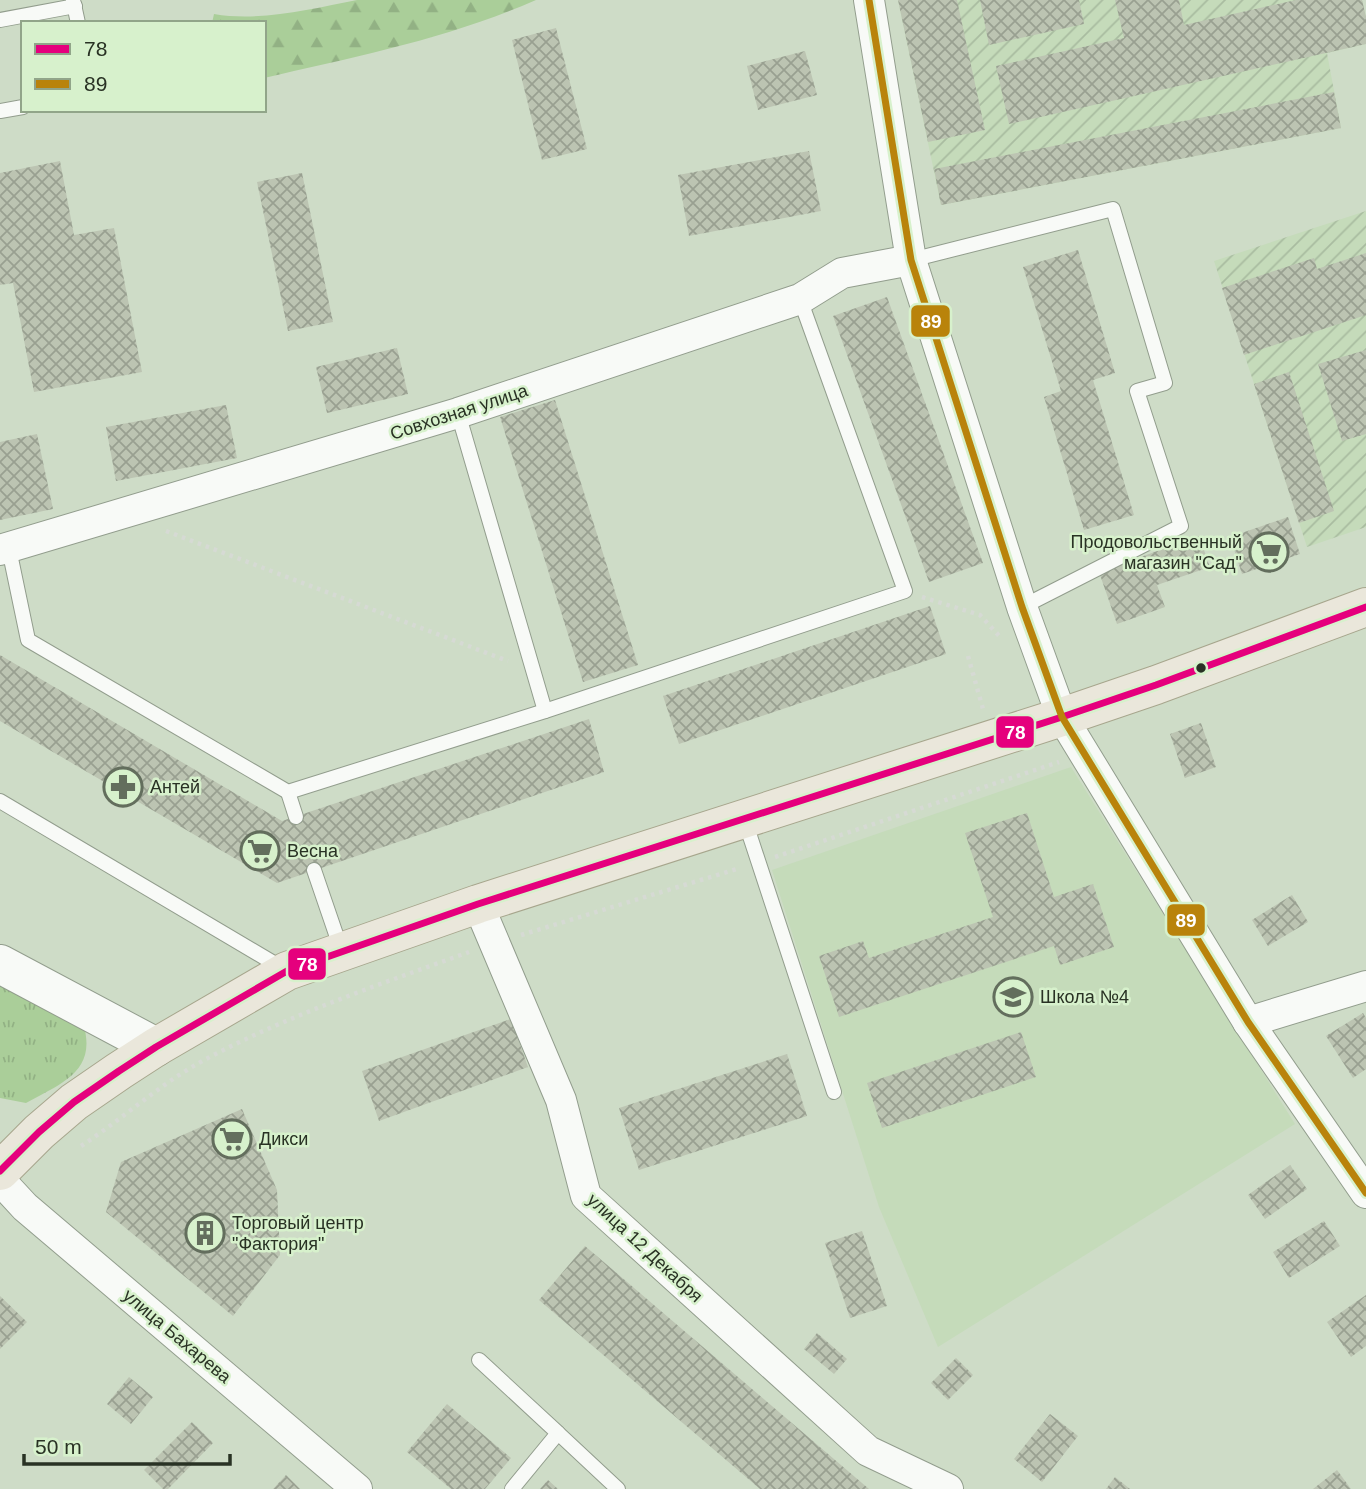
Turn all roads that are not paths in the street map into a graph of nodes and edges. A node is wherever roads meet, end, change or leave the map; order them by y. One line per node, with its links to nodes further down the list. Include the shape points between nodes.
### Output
1 (869, 0): 7 (street)
2 (74, 3): 3 (lane); 4 (lane)
3 (0, 20)
4 (78, 21)
5 (21, 107): 6 (lane)
6 (0, 111)
7 (911, 260): 8 (street, Совхозная улица, via 842,273); 11 (street); 11 (lane, via 1113,209 1165,383 1137,391 1181,526)
8 (800, 299): 9 (street, Совхозная улица); 13 (lane, via 905,591)
9 (458, 413): 10 (street, Совхозная улица); 13 (lane)
10 (5, 550): 15 (lane, via 28,640)
11 (1022, 607): 14 (street)
12 (1366, 607): 14 (main road)
13 (545, 711): 15 (lane)
14 (1062, 717): 18 (main road); 25 (street)
15 (288, 792): 17 (lane)
16 (0, 801): 23 (lane)
17 (296, 817)
18 (745, 820): 20 (main road); 27 (lane)
19 (314, 870): 21 (lane)
20 (478, 904): 21 (main road); 36 (street, улица 12 Декабря, via 561,1100 586,1196 868,1451)
21 (342, 950): 23 (main road)
22 (0, 964): 26 (main road)
23 (288, 971): 26 (main road)
24 (1366, 986): 25 (street)
25 (1248, 1022): 30 (street)
26 (156, 1047): 28 (main road, via 74,1102)
27 (834, 1092)
28 (0, 1171)
29 (0, 1180): 33 (street, улица Бахарева)
30 (1366, 1193)
31 (479, 1360): 32 (lane)
32 (558, 1433): 34 (lane); 35 (lane)
33 (357, 1489)
34 (512, 1489)
35 (618, 1489)
36 (948, 1489)

